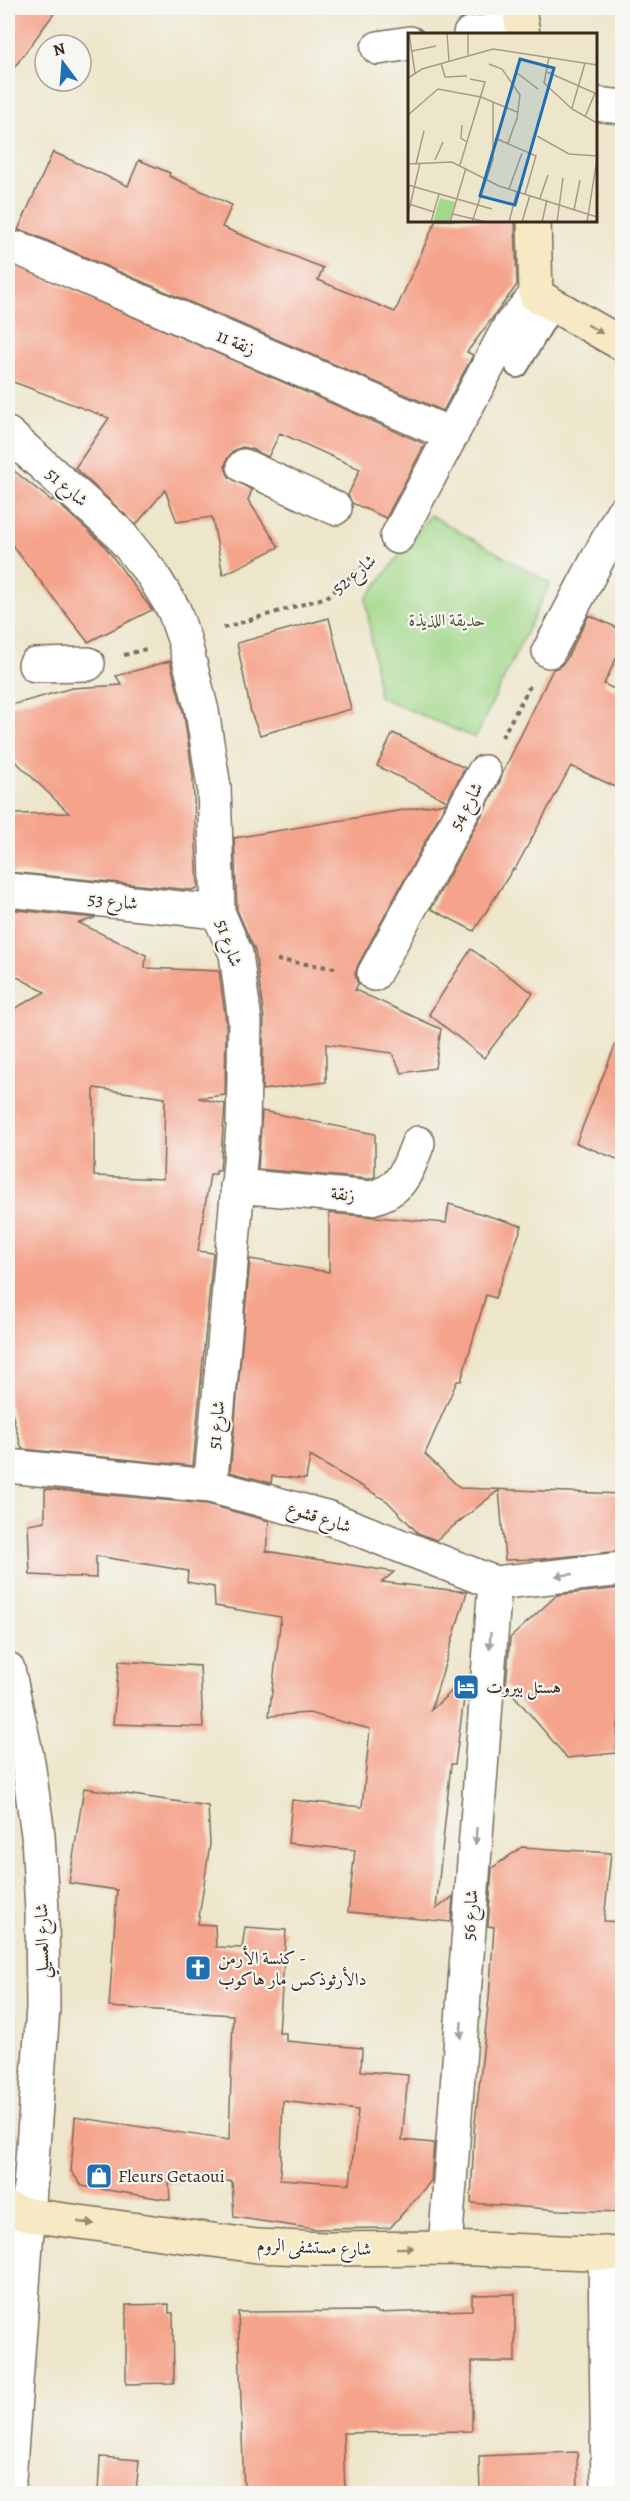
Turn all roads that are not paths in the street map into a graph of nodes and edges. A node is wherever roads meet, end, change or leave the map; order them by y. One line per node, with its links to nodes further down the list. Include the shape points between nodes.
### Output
1 (521, 23): 2 (street)
2 (475, 33)
3 (597, 104): 4 (street)
4 (622, 107)
5 (534, 222): 7 (street)
6 (20, 249): 11 (street, زنقة 11)
7 (545, 300): 8 (street, one-way to 8); 9 (lane); 11 (street, via 509,327)
8 (622, 344)
9 (518, 366)
10 (8, 434): 21 (street, شارع 51, via 118,532 152,574 174,610 202,711 211,761)
11 (452, 435): 15 (street)
12 (244, 466): 13 (street)
13 (335, 508)
14 (622, 513): 16 (street)
15 (397, 537)
16 (549, 651)
17 (88, 664): 18 (street)
18 (35, 665)
19 (484, 772): 22 (street, شارع 54)
20 (8, 890): 21 (street, شارع 53)
21 (218, 912): 24 (street, شارع 51, via 236,954 245,1021 243,1127)
22 (374, 974)
23 (418, 1143): 24 (street, زنقة, via 402,1180 385,1195 371,1198)
24 (237, 1186): 26 (street, شارع 51)
25 (8, 1466): 26 (street, شارع قشوع)
26 (210, 1486): 28 (street, شارع قشوع, via 329,1518)
27 (622, 1569): 28 (street, شارع قشوع, one-way to 28)
28 (495, 1583): 31 (street, شارع 56, one-way to 31)
29 (8, 1669): 30 (street, شارع العسيلي, via 28,1762 38,1835 42,1911 43,2008)
30 (18, 2212): 31 (street, شارع مستشفى الروم, one-way to 31, via 257,2246); 33 (street, شارع العسيلي)
31 (445, 2248): 32 (street, شارع مستشفى الروم)
32 (614, 2253): 34 (street)
33 (8, 2493)
34 (608, 2493)

